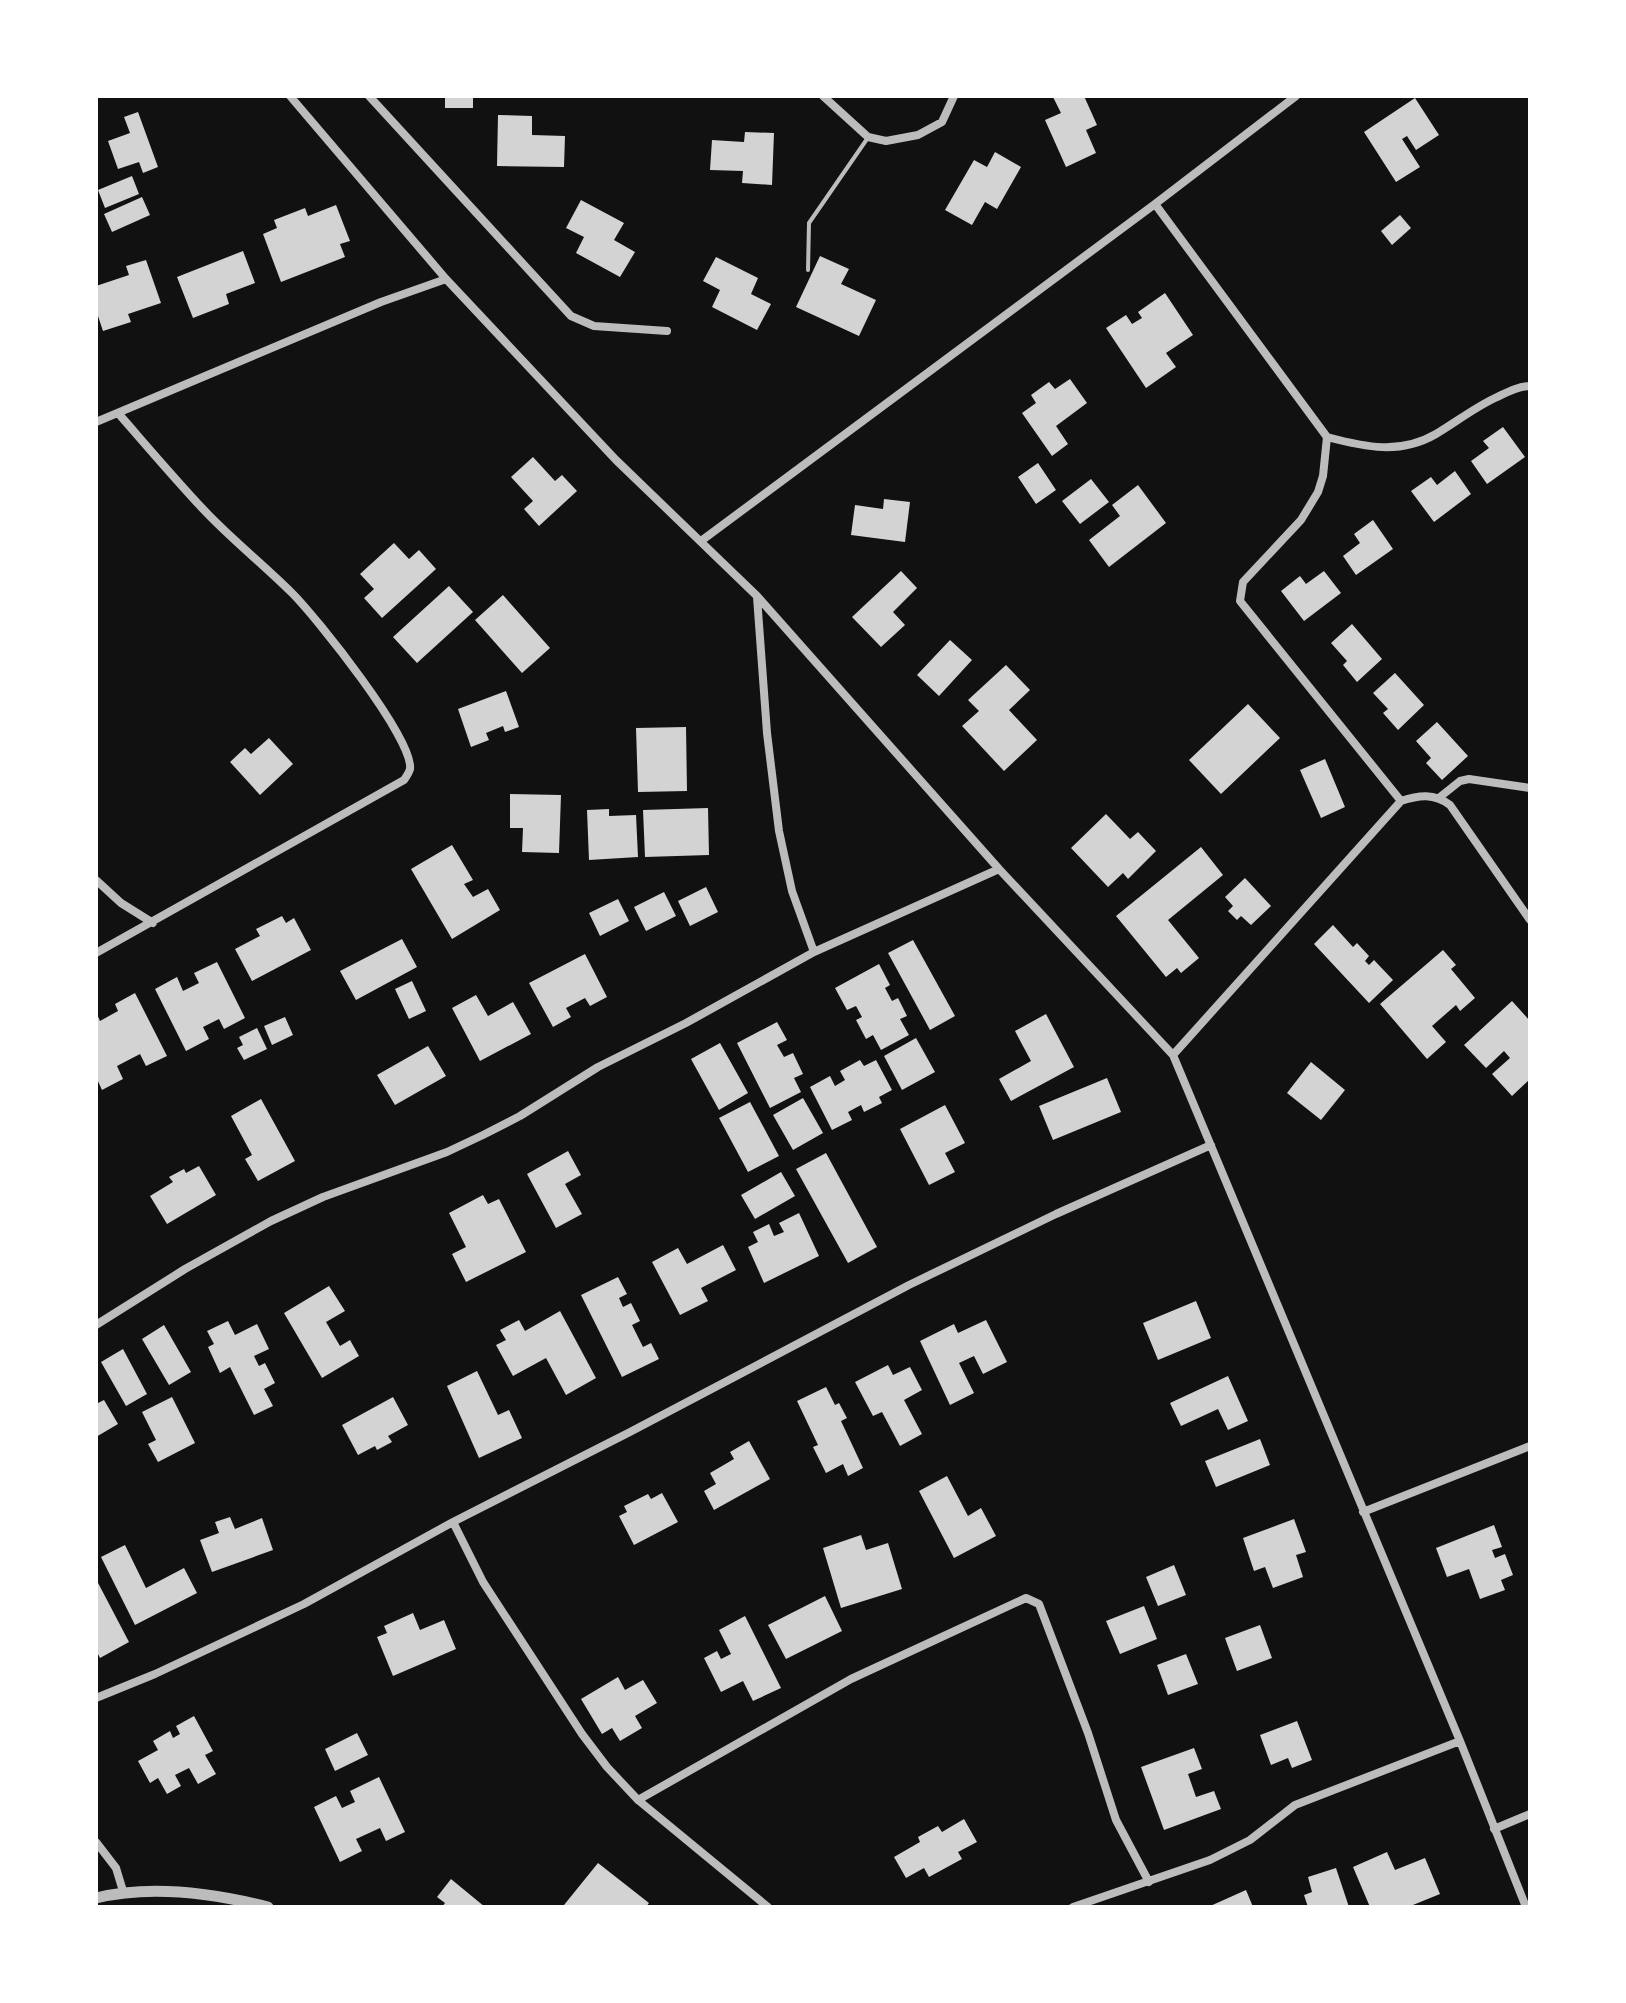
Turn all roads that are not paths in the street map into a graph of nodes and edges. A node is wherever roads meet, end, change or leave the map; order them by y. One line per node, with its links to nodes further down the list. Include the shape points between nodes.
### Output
1 (290, 96): 9 (street)
2 (369, 96): 10 (street, via 571,316 594,326)
3 (823, 96): 6 (street)
4 (954, 96): 6 (street, via 942,122 918,135 886,141)
5 (1296, 96): 7 (street)
6 (868, 137): 8 (lane, via 809,223)
7 (1155, 204): 14 (street); 15 (street)
8 (808, 270)
9 (446, 279): 12 (street); 15 (street, via 616,460)
10 (667, 331)
11 (1530, 386): 14 (street, via 1486,402 1433,436 1404,447)
12 (118, 413): 13 (street); 23 (street, via 202,508 331,635 384,711 410,769 404,780)
13 (96, 422)
14 (1327, 437): 19 (street, via 1318,492 1301,520 1243,582 1240,601)
15 (701, 541): 16 (street)
16 (757, 596): 20 (street); 24 (street, via 779,831 792,891)
17 (1530, 788): 18 (street, via 1469,779)
18 (1440, 797): 19 (street); 22 (street)
19 (1401, 801): 26 (street)
20 (999, 869): 24 (street); 26 (street)
21 (96, 880): 23 (street)
22 (1530, 920)
23 (153, 923): 25 (street)
24 (814, 952): 28 (street, via 483,1135 271,1221)
25 (96, 953)
26 (1173, 1055): 27 (street)
27 (1211, 1145): 30 (street); 31 (street, via 909,1285)
28 (96, 1325)
29 (1530, 1446): 30 (street)
30 (1363, 1512): 33 (street)
31 (453, 1522): 32 (street, via 304,1604); 34 (street, via 483,1582 582,1734)
32 (96, 1698)
33 (1460, 1741): 36 (street); 38 (street, via 1295,1805 1230,1851)
34 (638, 1800): 38 (street, via 851,1679 1026,1598 1039,1604 1116,1820); 42 (street)
35 (1530, 1814): 36 (street)
36 (1494, 1829): 44 (street)
37 (96, 1842): 39 (street, via 116,1868 123,1891)
38 (1149, 1882): 43 (street)
39 (130, 1894): 40 (street); 41 (street, via 217,1895)
40 (96, 1898)
41 (268, 1907)
42 (768, 1907)
43 (1073, 1907)
44 (1526, 1907)

